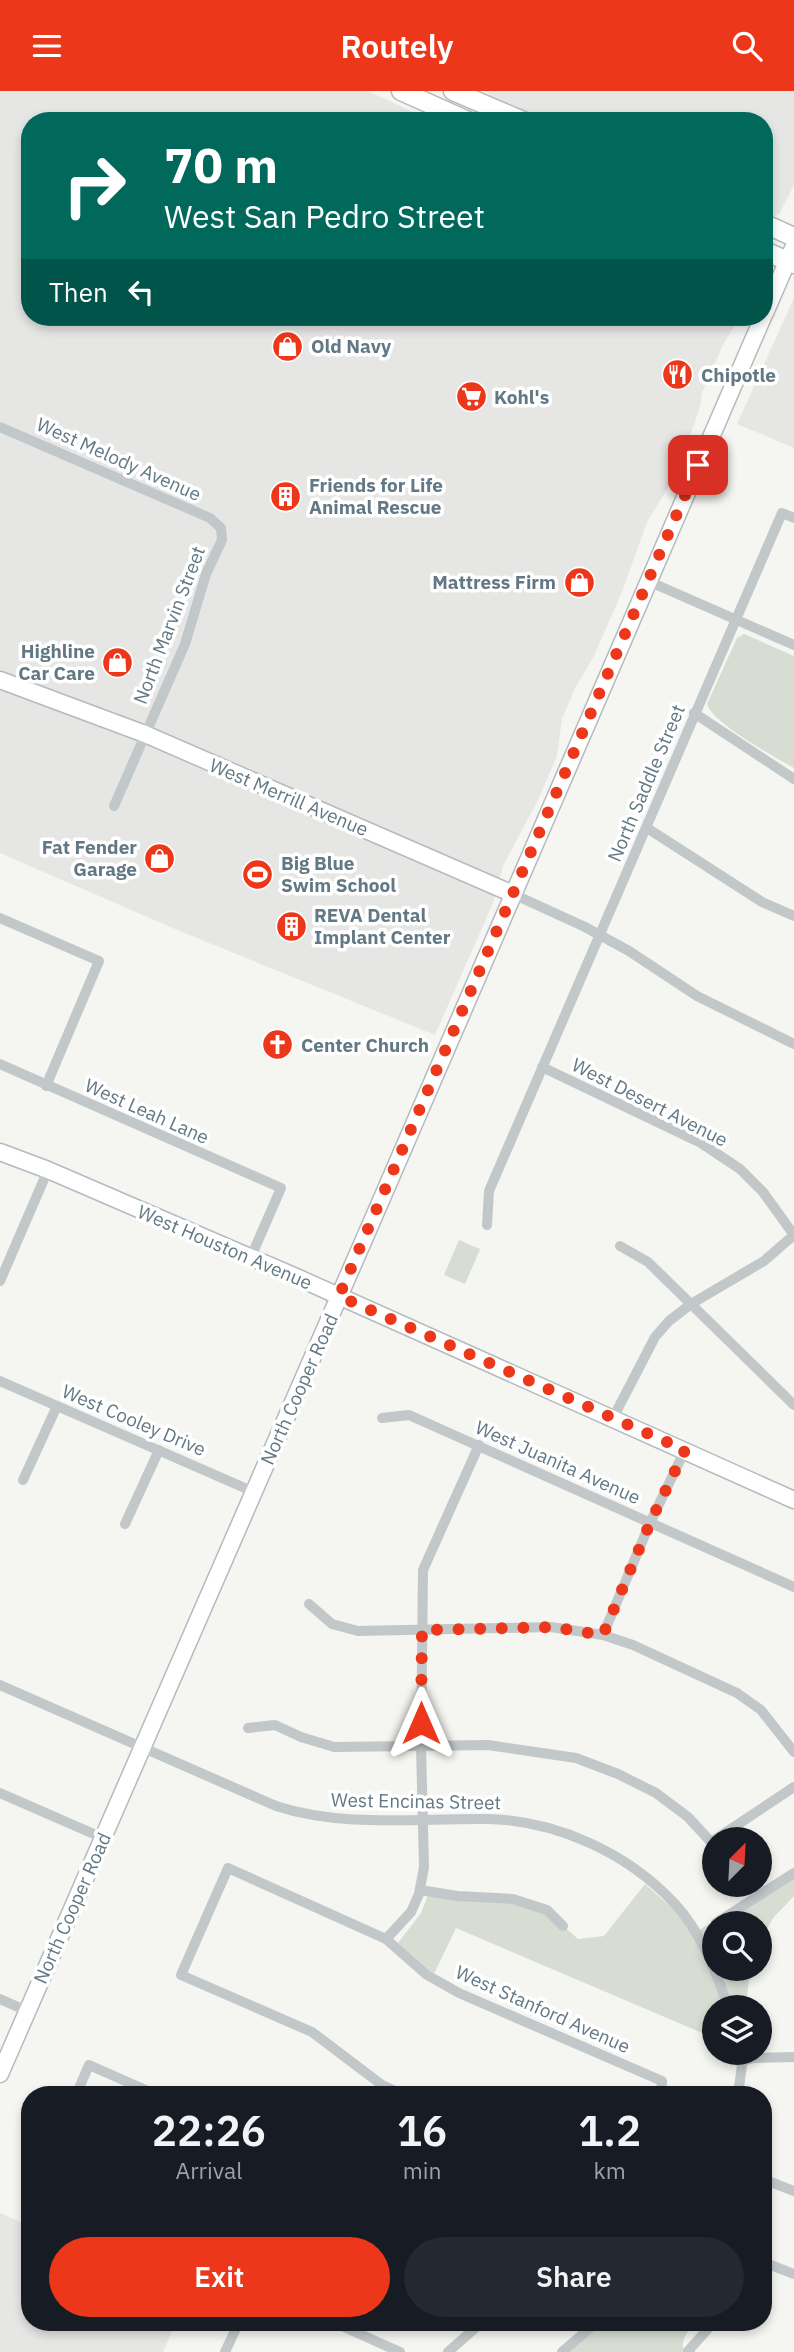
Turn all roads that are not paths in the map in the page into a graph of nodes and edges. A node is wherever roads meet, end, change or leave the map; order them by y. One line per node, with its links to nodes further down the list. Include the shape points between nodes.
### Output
1 (401, 91): 3 (main road)
2 (453, 91): 3 (main road)
3 (469, 105): 4 (main road)
4 (493, 112)
5 (773, 232): 7 (main road)
6 (773, 251): 7 (main road)
7 (792, 252): 8 (main road, North Cooper Road)
8 (773, 295)
9 (759, 326): 13 (main road, North Cooper Road)
10 (0, 427): 12 (street, West Melody Avenue, via 210,518)
11 (794, 518): 14 (street, North Saddle Street, via 782,513)
12 (221, 528): 18 (street, North Marvin Street, via 222,540 206,574 185,644)
13 (648, 581): 14 (street); 22 (main road, North Cooper Road)
14 (735, 620): 15 (street); 17 (street, North Saddle Street)
15 (794, 645)
16 (0, 680): 18 (main road, West Merrill Avenue)
17 (694, 713): 19 (street); 21 (street, North Saddle Street)
18 (145, 734): 20 (street, North Marvin Street); 22 (main road, West Merrill Avenue)
19 (794, 779)
20 (114, 806)
21 (647, 828): 23 (street, via 762,902); 25 (street, North Saddle Street)
22 (513, 894): 25 (street, West Merrill Avenue); 38 (main road, North Cooper Road)
23 (794, 916)
24 (0, 918): 29 (street, via 100,961)
25 (601, 935): 26 (street, West Merrill Avenue, via 698,996); 28 (street, North Saddle Street)
26 (794, 1044)
27 (0, 1064): 29 (street, West Leah Lane)
28 (542, 1067): 32 (street, North Saddle Street, via 489,1191); 33 (street, West Desert Avenue, via 701,1143 740,1169)
29 (46, 1086): 36 (street, West Leah Lane, via 281,1188)
30 (0, 1152): 31 (main road, West Houston Avenue)
31 (48, 1170): 35 (street); 36 (main road, West Houston Avenue)
32 (487, 1225)
33 (794, 1235): 39 (street, via 764,1261)
34 (620, 1246): 39 (street, via 648,1262)
35 (5, 1257): 37 (street)
36 (251, 1257): 38 (main road, West Houston Avenue)
37 (0, 1281)
38 (339, 1296): 44 (main road, West Houston Avenue); 49 (main road, North Cooper Road)
39 (691, 1304): 41 (street); 44 (street, via 654,1337)
40 (0, 1381): 42 (street, West Cooley Drive)
41 (794, 1405)
42 (57, 1406): 47 (street, West Cooley Drive); 48 (street)
43 (382, 1418): 45 (street, West Juanita Avenue, via 409,1415)
44 (613, 1418): 46 (main road, West Houston Avenue)
45 (479, 1445): 51 (street, West Juanita Avenue); 55 (street, via 424,1570)
46 (685, 1450): 50 (main road, West Houston Avenue); 51 (street)
47 (159, 1451): 49 (street, West Cooley Drive); 52 (street)
48 (23, 1480)
49 (254, 1492): 60 (main road, North Cooper Road)
50 (794, 1500)
51 (650, 1523): 53 (street, West Juanita Avenue); 56 (street)
52 (125, 1524)
53 (794, 1587)
54 (309, 1604): 55 (street, via 332,1624 358,1631)
55 (422, 1630): 56 (street, via 551,1627); 59 (street)
56 (603, 1635): 61 (street, via 737,1693 761,1710)
57 (0, 1685): 60 (street, West Encinas Street)
58 (248, 1728): 59 (street, via 275,1725 334,1747)
59 (421, 1746): 64 (street); 66 (street, via 488,1745 576,1758 656,1793)
60 (143, 1747): 64 (street, West Encinas Street, via 298,1813); 67 (main road, North Cooper Road)
61 (794, 1752)
62 (794, 1787): 65 (street)
63 (0, 1793): 67 (street)
64 (423, 1820): 69 (street); 73 (street, West Encinas Street, via 490,1819 572,1834 646,1878 675,1903)
65 (735, 1827)
66 (702, 1830)
67 (103, 1838): 77 (main road, North Cooper Road)
68 (794, 1873): 70 (street)
69 (420, 1890): 71 (street, via 513,1899 547,1910); 74 (street, via 411,1912)
70 (735, 1911)
71 (563, 1926)
72 (702, 1932): 73 (street)
73 (697, 1935): 75 (street, West Encinas Street)
74 (386, 1939): 84 (street, West Stanford Avenue, via 228,1868 181,1975 312,2032); 85 (street, West Stanford Avenue, via 427,1975 459,1993 662,2081)
75 (724, 1995)
76 (0, 1999): 77 (street)
77 (27, 2011): 81 (main road, North Cooper Road)
78 (794, 2057): 79 (street)
79 (772, 2058)
80 (740, 2065): 86 (street)
81 (0, 2074)
82 (80, 2086): 83 (street, via 89,2065)
83 (137, 2086)
84 (384, 2086)
85 (662, 2086)
86 (739, 2086)
87 (772, 2183): 88 (street)
88 (794, 2192)
89 (772, 2265): 90 (street)
90 (794, 2274)
91 (235, 2331): 96 (street)
92 (353, 2331): 97 (street)
93 (472, 2331): 98 (street)
94 (586, 2331): 99 (street)
95 (706, 2331): 100 (street)
96 (225, 2352)
97 (400, 2352)
98 (448, 2352)
99 (562, 2352)
100 (689, 2352)

